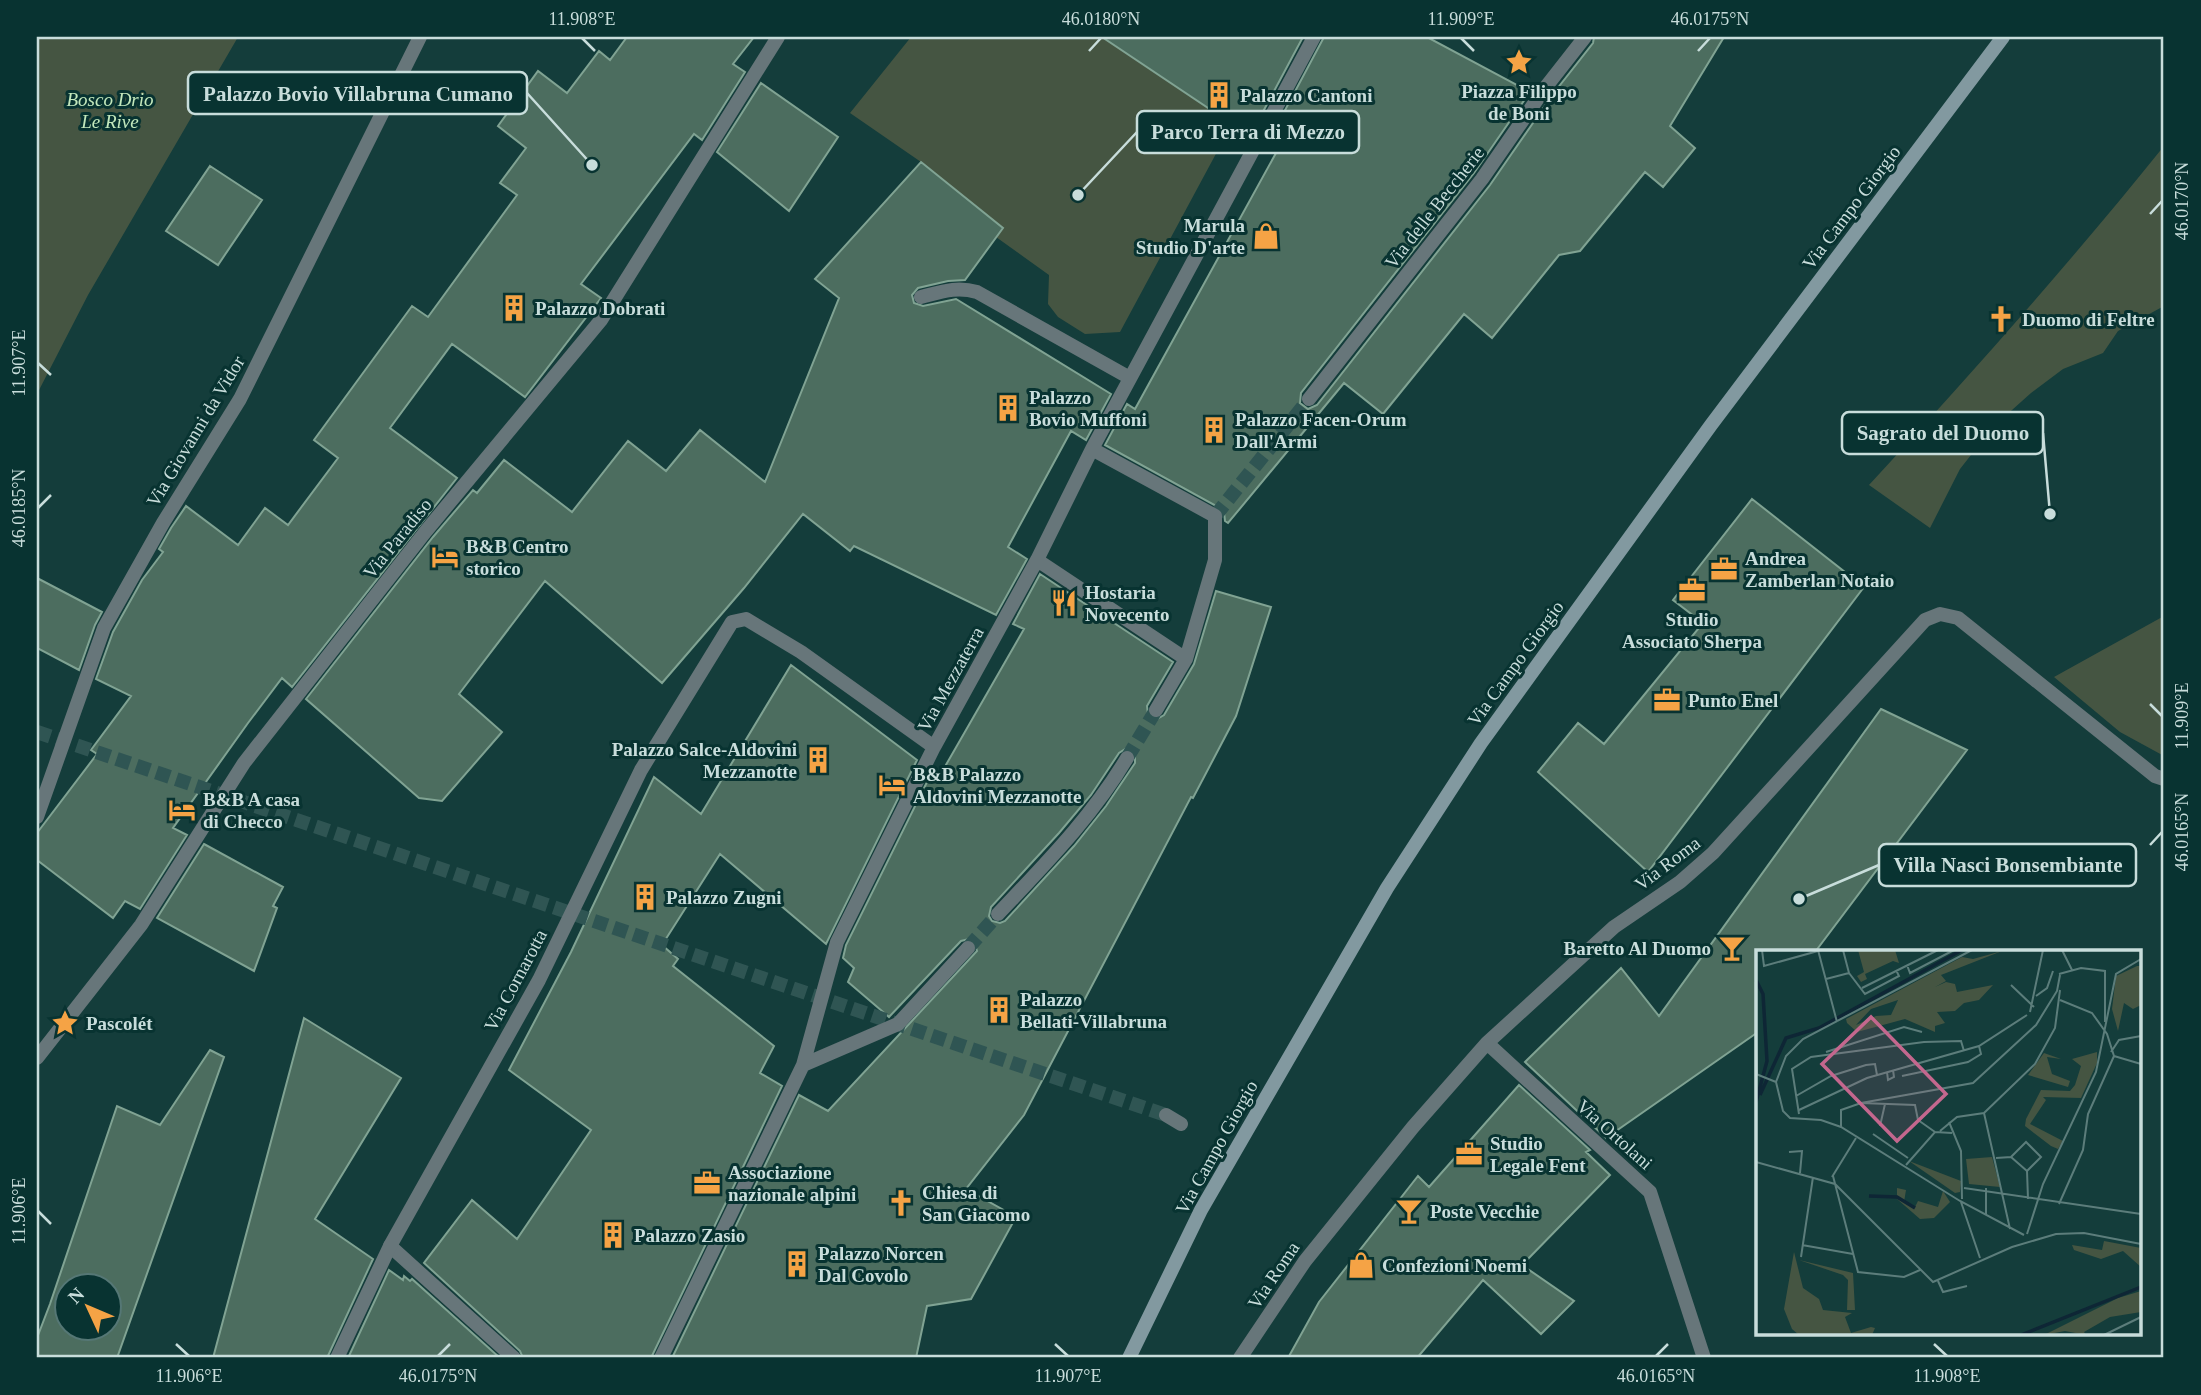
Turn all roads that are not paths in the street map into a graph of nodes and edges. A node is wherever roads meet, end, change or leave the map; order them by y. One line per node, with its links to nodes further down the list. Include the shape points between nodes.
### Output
1 (420, 37): 16 (street, Via Giovanni da Vidor, via 240,399 104,628)
2 (778, 37): 20 (street, Via Paradiso, via 601,320 426,531 244,763 141,925)
3 (1314, 37): 7 (street, Via Mezzaterra)
4 (1585, 37): 8 (street, Via delle Beccherie, via 1482,179)
5 (2003, 37): 28 (street, Via Campo Giorgio, via 1711,425 1481,743 1387,888 1201,1210)
6 (920, 298): 7 (street, via 953,288 977,292)
7 (1130, 378): 9 (street, Via Mezzaterra)
8 (1309, 398)
9 (1092, 449): 10 (street, Via Mezzaterra); 11 (street, via 1215,516 1215,560)
10 (1037, 560): 11 (street); 13 (street, Via Mezzaterra)
11 (1186, 659): 12 (street)
12 (1156, 710)
13 (934, 747): 21 (street, Via Mezzaterra, via 837,942); 24 (street, Via Cornarotta, via 801,652 746,618 732,622 641,770 539,980)
14 (1127, 758): 17 (street, via 1108,790 1058,851)
15 (2164, 779): 19 (street, Via Roma, via 1958,618 1940,614 1925,620 1713,853 1614,927)
16 (37, 815)
17 (998, 914)
18 (968, 948): 21 (street, via 898,1024)
19 (1487, 1043): 29 (street, Via Roma, via 1305,1261); 30 (street, Via Ortolani, via 1650,1192)
20 (37, 1058)
21 (803, 1065): 27 (street, Via Mezzaterra)
22 (1166, 1115): 23 (street)
23 (1181, 1124)
24 (390, 1246): 25 (street, Via Cornarotta); 26 (street)
25 (337, 1358)
26 (514, 1358)
27 (661, 1358)
28 (1129, 1358)
29 (1240, 1358)
30 (1704, 1358)

